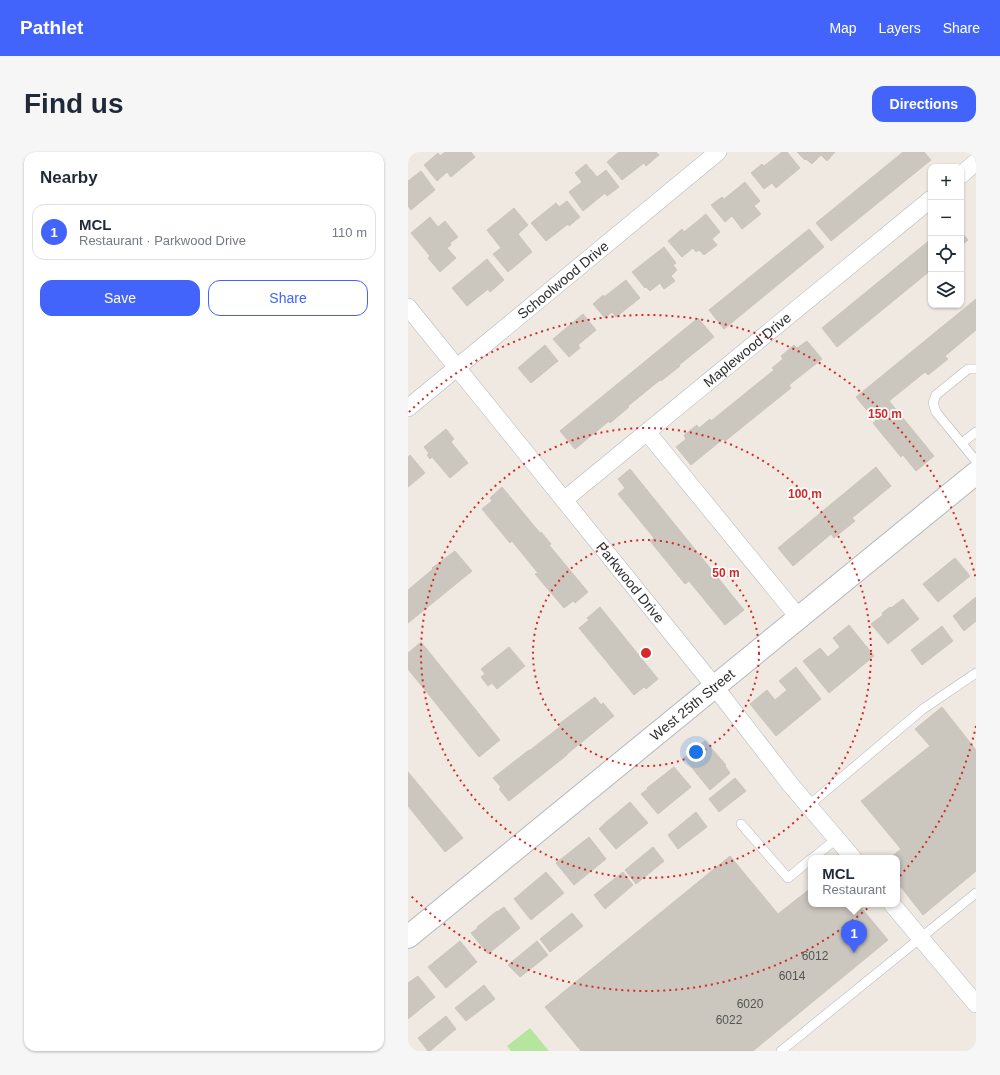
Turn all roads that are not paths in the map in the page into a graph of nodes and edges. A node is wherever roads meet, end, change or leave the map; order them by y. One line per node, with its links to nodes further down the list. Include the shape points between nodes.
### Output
1 (718, 152): 6 (street, Schoolwood Drive)
2 (976, 162): 3 (street)
3 (964, 172)
4 (930, 200): 9 (street, Maplewood Drive)
5 (408, 307): 6 (street, Parkwood Drive)
6 (457, 368): 8 (street, Schoolwood Drive); 14 (street, Parkwood Drive)
7 (976, 369): 11 (lane, via 968,369 936,396 933,403 936,412)
8 (408, 408)
9 (647, 432): 14 (street, Maplewood Drive); 15 (street)
10 (976, 432): 11 (lane)
11 (962, 443): 12 (lane)
12 (976, 460)
13 (976, 473): 15 (street, West 25th Street)
14 (564, 500): 17 (street, Parkwood Drive)
15 (799, 618): 17 (street, West 25th Street)
16 (976, 673): 18 (lane, via 923,709)
17 (715, 687): 18 (street, Parkwood Drive); 26 (street, West 25th Street)
18 (808, 806): 20 (street, Parkwood Drive)
19 (741, 824): 23 (lane, via 788,878)
20 (836, 839): 21 (lane); 22 (street, Parkwood Drive)
21 (817, 855)
22 (850, 855)
23 (808, 862)
24 (976, 893): 27 (lane)
25 (895, 907): 27 (street)
26 (408, 937)
27 (921, 937): 28 (street); 29 (lane)
28 (976, 1004)
29 (781, 1051)

